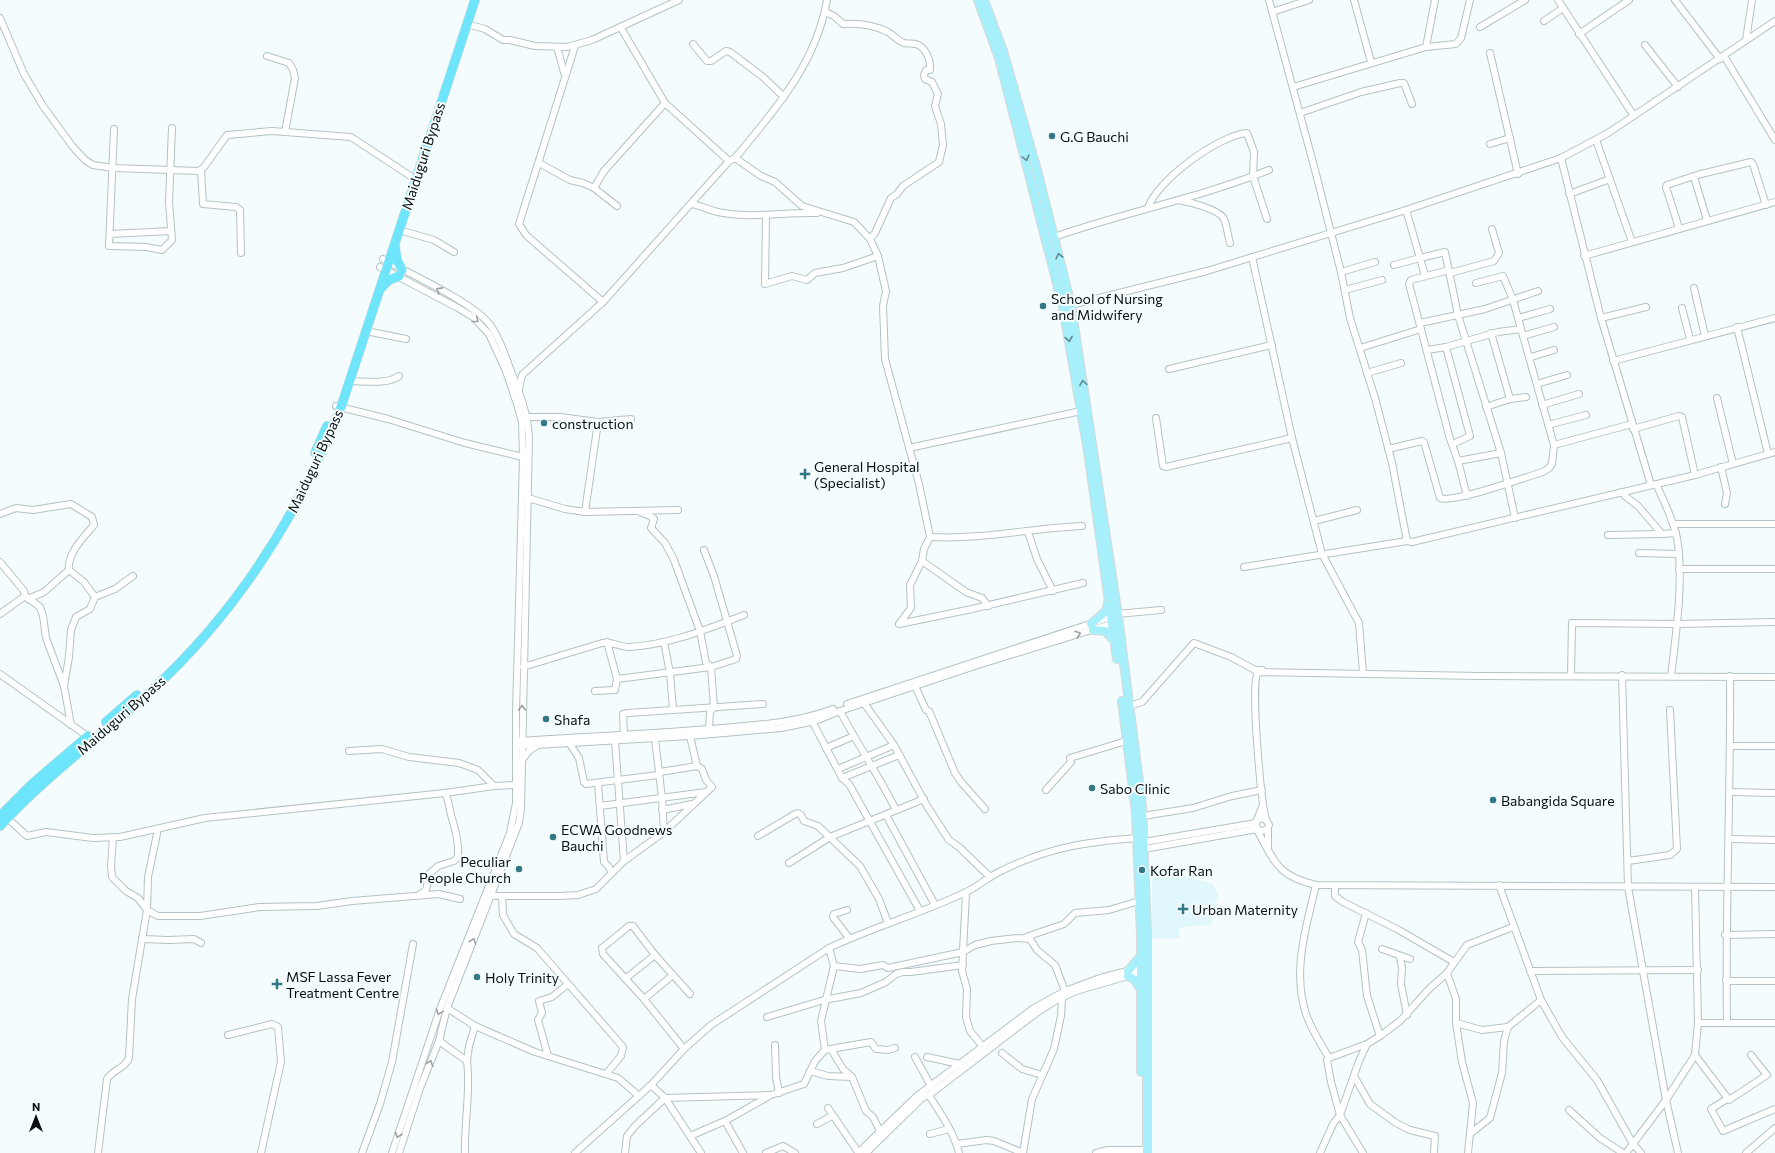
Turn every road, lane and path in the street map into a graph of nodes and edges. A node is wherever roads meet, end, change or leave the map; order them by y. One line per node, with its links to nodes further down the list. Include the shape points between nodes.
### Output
1 (469, 0): 61 (highway, Maiduguri Bypass)
2 (475, 0): 22 (highway, Maiduguri Bypass)
3 (679, 0): 24 (street)
4 (827, 0): 17 (street)
5 (1269, 0): 18 (street)
6 (1309, 0): 18 (street)
7 (1354, 0): 35 (street)
8 (1435, 0): 31 (street)
9 (1470, 0): 31 (street, via 1461,38 1456,44)
10 (1525, 0): 23 (street)
11 (1558, 0): 16 (street)
12 (1629, 0): 25 (street)
13 (1752, 0): 26 (street)
14 (982, 1): 82 (main road, via 1002,51); 108 (main road, one-way to 108)
15 (1677, 1): 34 (street)
16 (1563, 8): 20 (street); 25 (street)
17 (825, 12): 39 (street, via 812,52); 83 (street, via 843,24 858,23 875,27 904,43 916,44 922,48 930,63 930,70 926,70 924,75 925,79 932,82 938,94 935,106 944,145 939,162 903,186 891,198)
18 (1272, 12): 37 (street)
19 (0, 18): 54 (street, via 24,74 43,106 73,147 93,165)
20 (1544, 21)
21 (1775, 21): 26 (street)
22 (467, 24): 30 (street, via 485,29 503,40); 61 (highway, Maiduguri Bypass)
23 (1480, 27)
24 (621, 28): 29 (street); 40 (street)
25 (1579, 34): 43 (street)
26 (1746, 40): 34 (street)
27 (693, 44): 39 (street, via 707,61 730,52)
28 (1645, 45): 38 (street)
29 (575, 46): 30 (street); 36 (street)
30 (558, 47): 36 (street)
31 (1426, 47): 35 (street)
32 (1490, 53): 47 (street)
33 (267, 56): 46 (street, via 289,63 295,75)
34 (1722, 57): 38 (street); 48 (street)
35 (1371, 62): 37 (street)
36 (564, 76): 53 (street)
37 (1293, 87): 42 (street)
38 (1678, 87): 43 (street)
39 (784, 97): 52 (street)
40 (665, 103): 52 (street); 63 (street, via 604,171)
41 (1412, 104): 42 (street, via 1404,83 1400,83 1361,92)
42 (1300, 113): 80 (street)
43 (1634, 116): 49 (street)
44 (172, 128): 55 (street)
45 (114, 129): 54 (street)
46 (285, 132): 56 (street, via 227,135); 61 (street, via 351,138)
47 (1510, 138): 50 (street); 58 (street)
48 (1774, 138)
49 (1596, 140): 51 (street); 62 (street)
50 (1490, 144)
51 (1562, 158): 58 (street); 64 (street)
52 (732, 160): 67 (street); 72 (street, via 775,182 802,206)
53 (539, 163): 63 (street, via 570,180); 107 (street, via 520,220 520,229)
54 (113, 168): 55 (street); 81 (street)
55 (170, 170): 56 (street); 79 (street)
56 (201, 170): 88 (street, via 203,204 236,207 240,210)
57 (1269, 170): 59 (street)
58 (1518, 174): 71 (street)
59 (1253, 176): 65 (street); 70 (street, via 1254,152 1250,139 1247,133 1239,134 1216,143 1181,170 1153,196); 74 (street)
60 (1694, 177): 68 (street, via 1751,162); 75 (street); 76 (street, via 1666,187)
61 (413, 178): 78 (highway, Maiduguri Bypass); 94 (highway, Maiduguri Bypass)
62 (1610, 179): 64 (street); 84 (street)
63 (594, 188): 69 (street)
64 (1569, 194): 90 (street)
65 (1175, 200): 70 (street); 85 (street, via 1191,202 1221,215)
66 (1775, 202): 68 (street)
67 (691, 204): 73 (street, via 718,212); 107 (street)
68 (1766, 205): 75 (street)
69 (617, 206)
70 (1148, 208): 82 (street)
71 (1406, 210): 80 (street); 92 (street)
72 (824, 213): 73 (street); 83 (street, via 854,222)
73 (766, 215): 89 (street, via 765,284 792,276 807,280 815,273 843,268)
74 (1266, 219)
75 (1707, 220): 76 (street)
76 (1680, 228): 84 (street)
77 (1492, 229): 97 (street, via 1499,254 1494,261)
78 (399, 230): 86 (highway, Maiduguri Bypass); 87 (street, via 434,240)
79 (171, 231): 81 (street); 81 (street, via 172,240 162,250 109,246)
80 (1330, 233): 91 (street); 96 (street)
81 (110, 234)
82 (1054, 237): 108 (main road, one-way to 82)
83 (870, 240): 89 (street)
84 (1632, 242): 90 (street)
85 (1230, 243)
86 (394, 244): 94 (highway, Maiduguri Bypass); 98 (highway)
87 (454, 252)
88 (241, 254)
89 (878, 256): 163 (street, via 886,291 883,306 885,359)
90 (1584, 256): 115 (street)
91 (1252, 258): 108 (street); 128 (street)
92 (1420, 258): 95 (street); 97 (street, via 1444,252); 99 (street)
93 (1375, 262): 96 (street)
94 (384, 264): 98 (street); 103 (highway, Maiduguri Bypass); 150 (highway, Maiduguri Bypass)
95 (1394, 265)
96 (1341, 272): 104 (street)
97 (1449, 272): 99 (street); 113 (street)
98 (401, 273): 103 (highway); 111 (street)
99 (1425, 276): 117 (street, via 1409,283)
100 (1382, 280): 104 (street)
101 (1476, 283): 106 (street, via 1503,276)
102 (1694, 288): 124 (street)
103 (379, 290): 121 (highway, Maiduguri Bypass)
104 (1345, 290): 130 (street, via 1350,318)
105 (1538, 291): 106 (street)
106 (1513, 300): 113 (street); 114 (street)
107 (602, 302): 139 (street)
108 (1067, 306): 152 (main road, one-way to 152); 173 (main road, one-way to 108)
109 (1646, 308): 115 (street)
110 (1682, 308): 126 (street)
111 (466, 309): 137 (street, via 484,318 491,326); 168 (street, one-way to 168, via 489,334 506,371 520,415)
112 (1550, 309): 114 (street)
113 (1458, 315): 117 (street); 127 (street)
114 (1518, 318): 119 (street)
115 (1601, 318): 134 (street)
116 (1775, 318): 120 (street)
117 (1420, 326): 130 (street); 131 (street)
118 (1554, 327): 123 (street)
119 (1521, 328): 122 (street); 123 (street)
120 (1737, 328): 124 (street); 167 (street)
121 (366, 331): 125 (street); 142 (highway, Maiduguri Bypass)
122 (1491, 333): 127 (street); 148 (street)
123 (1523, 336): 133 (street)
124 (1706, 336): 126 (street)
125 (406, 339)
126 (1690, 340): 134 (street)
127 (1466, 341): 129 (street); 151 (street)
128 (1272, 345): 136 (street); 160 (street)
129 (1446, 347): 131 (street); 161 (street, via 1470,436)
130 (1360, 348): 138 (street)
131 (1427, 350): 161 (street)
132 (1554, 350): 133 (street)
133 (1531, 357): 143 (street)
134 (1613, 361): 159 (street)
135 (1401, 363): 138 (street)
136 (1169, 369)
137 (512, 372): 139 (street); 144 (street)
138 (1367, 373): 164 (street)
139 (522, 375): 144 (street)
140 (399, 376): 142 (street, via 381,381)
141 (1567, 376): 143 (street)
142 (349, 381): 150 (highway, Maiduguri Bypass)
143 (1537, 384): 149 (street)
144 (518, 389): 154 (street)
145 (1579, 394): 149 (street)
146 (1526, 397): 148 (street)
147 (1717, 398): 170 (street)
148 (1510, 399): 151 (street)
149 (1542, 405): 158 (street)
150 (338, 406): 168 (street); 254 (highway, Maiduguri Bypass, via 328,439 247,583 201,640 152,690)
151 (1486, 407): 166 (street)
152 (1081, 411): 163 (street); 173 (main road)
153 (1586, 415): 158 (street)
154 (527, 417): 157 (street, via 560,417); 168 (street)
155 (1156, 418): 160 (street, via 1163,466 1166,467)
156 (631, 419): 157 (street)
157 (598, 422): 182 (street)
158 (1548, 425): 162 (street)
159 (1632, 426): 162 (street); 172 (street, via 1682,417); 175 (street)
160 (1292, 438): 186 (street)
161 (1453, 444): 169 (street)
162 (1554, 445): 174 (street, via 1550,468)
163 (909, 448): 194 (street)
164 (1388, 449): 177 (street, via 1424,442 1440,498 1445,500); 195 (street)
165 (1775, 452): 167 (street)
166 (1501, 453): 169 (street); 174 (street)
167 (1768, 454): 170 (street)
168 (526, 458): 178 (street); 259 (street, via 516,712)
169 (1458, 461): 177 (street)
170 (1734, 464): 171 (street)
171 (1721, 467): 172 (street); 179 (street, via 1726,481)
172 (1695, 475): 175 (street)
173 (1094, 476): 211 (main road); 216 (main road)
174 (1507, 482): 177 (street); 185 (street)
175 (1654, 484): 176 (street); 187 (street)
176 (1622, 492): 185 (street); 192 (street)
177 (1467, 496)
178 (528, 498): 182 (street); 226 (street)
179 (1725, 504)
180 (678, 510): 183 (street)
181 (1357, 510): 186 (street)
182 (585, 512): 183 (street)
183 (640, 512): 221 (street, via 654,519 652,530 665,543 674,560)
184 (0, 514): 205 (street, via 16,508 33,510 71,504 92,517 94,525 72,553)
185 (1515, 518): 195 (street, via 1412,542)
186 (1314, 521): 198 (street)
187 (1673, 524): 188 (street); 191 (street)
188 (1775, 524)
189 (1082, 526): 190 (street)
190 (1028, 532): 194 (street); 208 (street, via 1037,559)
191 (1676, 533): 192 (street); 199 (street)
192 (1662, 534): 193 (street)
193 (1608, 535)
194 (930, 537): 201 (street, via 924,549)
195 (1406, 541): 198 (street)
196 (704, 550): 217 (street)
197 (1639, 553): 199 (street)
198 (1322, 554): 202 (street); 229 (street, via 1359,623)
199 (1678, 554): 203 (street)
200 (0, 562): 209 (street)
201 (922, 562): 212 (street, via 966,592 982,598); 212 (street, via 910,585 911,608 899,624)
202 (1244, 567)
203 (1679, 569): 204 (street); 219 (street)
204 (1775, 569)
205 (69, 570): 209 (street, via 44,592); 210 (street, via 84,582)
206 (133, 576): 210 (street, via 115,589)
207 (1083, 583): 208 (street)
208 (1053, 590): 212 (street)
209 (26, 597): 214 (street); 237 (street, via 40,607 48,647)
210 (95, 597): 237 (street, via 90,609 78,615 71,627)
211 (1109, 602): 216 (main road); 220 (main road, via 1106,611)
212 (988, 606)
213 (1162, 610): 216 (street)
214 (0, 614)
215 (744, 615): 217 (street)
216 (1115, 619): 220 (street); 222 (main road); 242 (main road)
217 (727, 621): 221 (street); 225 (street, via 736,659)
218 (1775, 622): 219 (street)
219 (1677, 624): 231 (street, via 1572,623); 233 (street)
220 (1092, 627): 222 (main road, via 1105,631); 238 (street, one-way to 220); 249 (street, via 910,682 814,716 791,721)
221 (700, 631): 224 (street); 225 (street, via 706,662)
222 (1115, 641): 258 (main road)
223 (607, 642): 224 (street, via 628,647); 226 (street); 236 (street)
224 (664, 642): 228 (street)
225 (711, 666): 228 (street); 243 (street)
226 (523, 667): 250 (street, one-way to 226)
227 (1272, 671): 229 (street); 242 (street, via 1255,670 1231,657 1194,643 1142,702); 280 (street, via 1258,672 1255,681)
228 (670, 673): 236 (street); 244 (street)
229 (1363, 673): 231 (street)
230 (0, 674): 248 (street)
231 (1571, 675): 232 (street)
232 (1622, 675): 233 (street); 312 (street)
233 (1671, 676): 234 (street)
234 (1730, 676): 235 (street); 263 (street)
235 (1775, 676)
236 (617, 679): 239 (street, via 615,690)
237 (64, 686): 248 (street)
238 (915, 686): 240 (street); 291 (street, via 926,710 929,711 955,773)
239 (595, 691)
240 (864, 703): 246 (street); 262 (street)
241 (763, 704): 243 (street)
242 (1128, 706): 295 (main road)
243 (714, 708): 244 (street); 249 (street, via 710,711)
244 (673, 709): 251 (street, via 623,714)
245 (1670, 710): 312 (street, via 1677,849 1670,855)
246 (840, 711): 247 (street); 253 (street)
247 (812, 721): 252 (street, via 781,728); 265 (street)
248 (71, 725): 254 (street)
249 (710, 729): 251 (street)
250 (522, 730): 256 (street); 259 (street)
251 (624, 736): 256 (street)
252 (690, 736): 255 (street); 270 (street)
253 (854, 736): 265 (street); 268 (street)
254 (91, 738): 296 (highway, Maiduguri Bypass)
255 (654, 739): 257 (street); 273 (street)
256 (533, 740): 259 (street)
257 (615, 741): 260 (street); 275 (street)
258 (1126, 741): 279 (street, via 1070,758 1070,762); 309 (main road)
259 (520, 743): 261 (street); 269 (street); 277 (street)
260 (570, 744): 261 (street); 276 (street, via 579,758 584,782)
261 (538, 745): 269 (street)
262 (894, 745): 267 (street); 268 (street)
263 (1731, 746): 264 (street); 282 (street)
264 (1775, 746)
265 (826, 748): 272 (street)
266 (349, 751): 278 (street, via 382,749 409,757 460,763 478,770)
267 (899, 755): 271 (street); 286 (street)
268 (866, 758): 271 (street); 272 (street)
269 (522, 760): 325 (street, via 519,823)
270 (698, 766): 273 (street, via 660,772); 281 (street, via 712,787)
271 (872, 766): 274 (street); 293 (street)
272 (838, 769): 274 (street)
273 (658, 775): 275 (street); 285 (street)
274 (842, 778): 298 (street, via 849,784)
275 (618, 779): 276 (street); 287 (street)
276 (598, 783): 289 (street)
277 (515, 785): 278 (street); 325 (street, via 512,827)
278 (494, 786): 283 (street)
279 (1046, 790)
280 (1262, 790): 290 (street); 295 (street, via 1193,808)
281 (706, 792): 285 (street); 288 (street)
282 (1730, 792): 284 (street); 307 (street)
283 (445, 793): 302 (street, via 205,818); 324 (street, via 457,832 458,856 454,861 438,866 428,875 427,889)
284 (1775, 793)
285 (662, 798): 287 (street); 292 (street)
286 (924, 799): 293 (street); 315 (street, via 949,840)
287 (621, 803): 289 (street); 311 (street)
288 (693, 804): 292 (street); 303 (street)
289 (600, 806): 314 (street, via 604,862)
290 (1262, 807): 297 (street); 300 (street)
291 (985, 808)
292 (662, 810): 303 (street)
293 (896, 810): 294 (street)
294 (886, 815): 298 (street); 329 (street)
295 (1143, 816): 309 (main road)
296 (4, 817): 299 (highway, Maiduguri Bypass); 305 (street, via 27,836 46,832 93,838)
297 (1266, 820): 300 (street, via 1262,818); 301 (street, via 1269,823)
298 (870, 821): 306 (street); 332 (street)
299 (0, 826)
300 (1257, 826): 301 (street, via 1263,832); 309 (street); 310 (street)
301 (1268, 828): 310 (street)
302 (158, 829): 305 (street); 330 (street, via 148,877)
303 (664, 832): 311 (street)
304 (758, 836): 306 (street, via 798,813 804,821 818,826)
305 (113, 837): 330 (street, via 112,877 126,891 138,898)
306 (830, 838): 313 (street); 334 (street, via 860,866 879,899)
307 (1729, 839): 308 (street); 321 (street)
308 (1775, 840)
309 (1142, 843): 315 (street, via 1068,845 1043,852); 328 (main road); 353 (main road)
310 (1268, 849): 316 (street, via 1283,871 1294,879)
311 (624, 860): 314 (street)
312 (1628, 861): 320 (street)
313 (789, 863)
314 (611, 872): 326 (street, via 596,889 578,895)
315 (990, 876): 323 (street)
316 (1316, 885): 318 (street); 395 (street, via 1304,934 1299,970 1306,1015)
317 (1499, 885): 318 (street); 320 (street); 335 (street)
318 (1335, 886): 333 (street, via 1336,897)
319 (1695, 886): 320 (street); 321 (street); 355 (street)
320 (1628, 887): 354 (street)
321 (1726, 887): 322 (street); 337 (street)
322 (1775, 887)
323 (966, 892): 329 (street); 345 (street)
324 (416, 896): 327 (street, via 439,894); 330 (street, via 317,906 260,907 200,916 158,916)
325 (488, 896): 326 (street); 371 (street, one-way to 325); 431 (street, one-way to 431, via 439,1013)
326 (502, 896): 363 (street, via 503,915 514,934 537,948)
327 (460, 899)
328 (1139, 901): 339 (street, via 1110,910 1075,913 1064,924); 347 (main road)
329 (935, 905): 332 (street)
330 (147, 910): 340 (street)
331 (847, 910): 338 (street, via 834,914 833,917)
332 (920, 911): 334 (street)
333 (1366, 913): 350 (street); 381 (street, via 1358,942 1362,950 1367,996)
334 (888, 923): 338 (street)
335 (1513, 927): 350 (street, via 1467,945); 356 (street)
336 (1775, 934): 337 (street)
337 (1725, 935): 361 (street)
338 (849, 938): 343 (street)
339 (1022, 938): 345 (street, via 975,945); 365 (street, via 1030,939 1037,950 1053,962)
340 (142, 939): 341 (street, via 188,939); 428 (street, via 132,999 129,1058 125,1065 107,1079)
341 (201, 942)
342 (413, 944): 430 (street, via 392,1062)
343 (829, 948): 352 (street); 387 (street, via 718,1019)
344 (1382, 949): 348 (street)
345 (963, 952): 351 (street); 352 (street, via 888,968 884,965 860,969)
346 (655, 955): 359 (street); 360 (street); 360 (street, via 633,926 629,926 601,951)
347 (1140, 957): 353 (main road); 358 (main road)
348 (1400, 957): 349 (street); 372 (street)
349 (1410, 958)
350 (1454, 962): 357 (street)
351 (963, 965): 369 (street, via 903,972 864,992); 385 (street, via 962,973 967,989 968,1026)
352 (834, 966): 369 (street)
353 (1143, 969): 358 (street); 364 (main road); 427 (main road)
354 (1643, 969): 355 (street); 356 (street); 411 (street)
355 (1698, 970): 375 (street)
356 (1530, 971): 370 (street)
357 (1447, 973): 372 (street); 374 (street, via 1456,999)
358 (1128, 974): 364 (main road); 365 (street, via 1100,978); 367 (street)
359 (673, 975): 366 (street); 368 (street)
360 (625, 979): 368 (street)
361 (1726, 981): 362 (street); 376 (street)
362 (1775, 982)
363 (568, 984): 392 (street, via 552,997 539,1001 542,1013 538,1020); 399 (street, via 623,1047 621,1056)
364 (1140, 989): 427 (main road)
365 (1065, 991): 385 (street, via 1034,1008)
366 (690, 994)
367 (1062, 998): 400 (street, via 1054,1049); 407 (street, via 1035,1014)
368 (644, 999): 387 (street)
369 (824, 1000): 373 (street); 388 (street, via 821,1021)
370 (1541, 1000): 379 (street); 426 (street, via 1562,1037 1597,1080)
371 (447, 1008): 378 (street); 382 (street)
372 (1406, 1015): 381 (street)
373 (766, 1017)
374 (1456, 1023): 379 (street, via 1482,1030); 422 (street, via 1472,1103)
375 (1698, 1023): 376 (street); 390 (street)
376 (1727, 1023): 377 (street)
377 (1775, 1023)
378 (475, 1026): 392 (street); 396 (street)
379 (1508, 1027): 422 (street, via 1504,1041 1502,1073 1490,1118)
380 (228, 1035): 429 (street, via 272,1024 278,1027 281,1062)
381 (1380, 1036): 383 (street)
382 (439, 1041): 396 (street); 432 (street, one-way to 382, via 420,1088)
383 (1367, 1044): 395 (street); 402 (street)
384 (775, 1045): 405 (street)
385 (983, 1047): 397 (street)
386 (895, 1048): 388 (street, via 876,1049 871,1042)
387 (684, 1049): 403 (street)
388 (828, 1049): 398 (street, via 815,1061); 401 (street, via 843,1069)
389 (1002, 1053): 400 (street, via 1022,1069)
390 (1695, 1055): 410 (street); 411 (street)
391 (1751, 1055): 410 (street, via 1767,1076 1732,1099)
392 (548, 1056): 399 (street)
393 (915, 1057): 404 (street)
394 (927, 1057): 397 (street)
395 (1329, 1058): 415 (street, via 1327,1060 1331,1082)
396 (467, 1061): 433 (street, via 469,1078 464,1130)
397 (960, 1064): 404 (street)
398 (810, 1071): 401 (street, via 828,1076); 405 (street, via 804,1084)
399 (606, 1074): 408 (street, via 618,1078)
400 (1042, 1075): 443 (street, via 1032,1099)
401 (852, 1076): 421 (street, via 866,1111 873,1117)
402 (1354, 1076): 415 (street); 447 (street, via 1370,1104 1410,1130 1435,1136)
403 (651, 1086): 408 (street); 409 (street)
404 (931, 1086): 421 (street)
405 (779, 1093): 406 (street)
406 (771, 1095): 409 (street); 417 (street)
407 (929, 1095): 420 (street); 441 (street, via 916,1103)
408 (639, 1096): 434 (street)
409 (665, 1098): 424 (street); 435 (street, via 627,1136)
410 (1727, 1098): 413 (street, via 1711,1110 1723,1131)
411 (1666, 1100): 426 (street); 452 (street)
412 (828, 1108): 416 (street)
413 (1775, 1109)
414 (1569, 1110): 449 (street, via 1600,1138)
415 (1340, 1115): 445 (street, via 1333,1124); 446 (street)
416 (832, 1116): 418 (street); 440 (street)
417 (726, 1121): 424 (street); 437 (street)
418 (817, 1124)
419 (1775, 1128): 453 (street)
420 (950, 1129): 423 (street); 425 (street)
421 (880, 1131): 440 (street)
422 (1471, 1133): 448 (street)
423 (930, 1134)
424 (690, 1136): 436 (street)
425 (957, 1144): 442 (street); 443 (street, via 994,1141)
426 (1633, 1144): 450 (street); 451 (street)
427 (1144, 1152): 444 (street, via 1108,1150)
428 (98, 1153)
429 (261, 1153)
430 (362, 1153)
431 (392, 1153)
432 (399, 1153)
433 (465, 1153)
434 (575, 1153)
435 (625, 1153)
436 (701, 1153)
437 (743, 1153)
438 (766, 1153): 439 (street, via 783,1146)
439 (794, 1153)
440 (858, 1153)
441 (866, 1153)
442 (959, 1153)
443 (1023, 1153)
444 (1096, 1153)
445 (1320, 1153)
446 (1363, 1153)
447 (1434, 1153)
448 (1468, 1153)
449 (1623, 1153)
450 (1626, 1153)
451 (1641, 1153)
452 (1678, 1153)
453 (1746, 1153)

